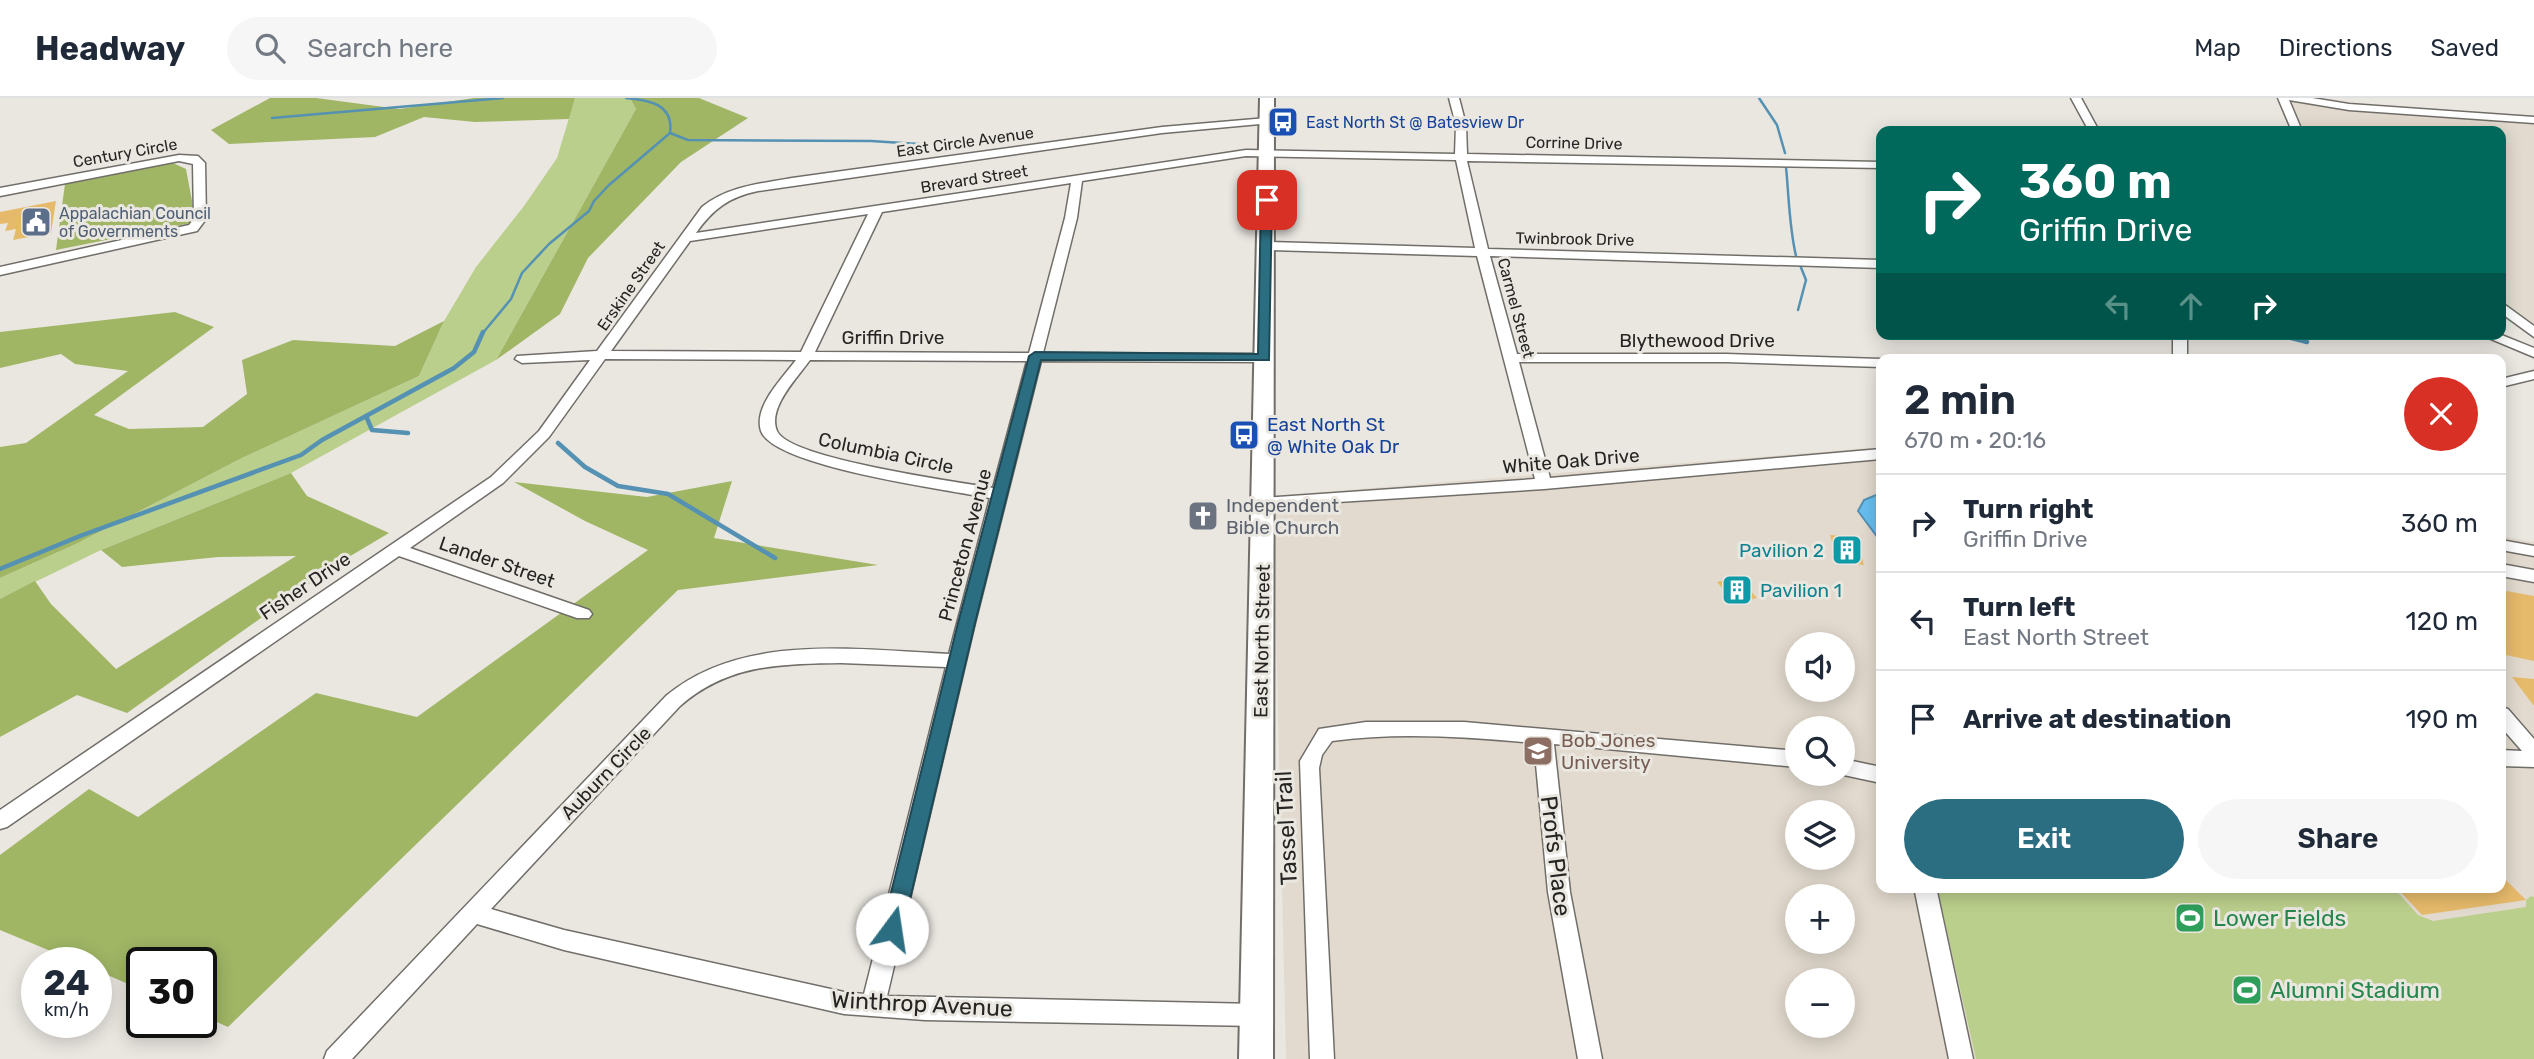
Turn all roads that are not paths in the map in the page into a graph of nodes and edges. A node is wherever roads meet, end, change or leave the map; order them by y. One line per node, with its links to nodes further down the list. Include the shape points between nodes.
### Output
1 (1267, 98): 7 (main road, East North Street)
2 (1454, 98): 11 (street, Carmel Street, via 1461,125)
3 (2076, 98): 8 (street)
4 (2283, 98): 9 (street)
5 (2291, 98): 6 (street, via 2349,107)
6 (2534, 120)
7 (1267, 121): 10 (main road, East North Street); 16 (street, East Circle Avenue, via 1162,130 748,189 710,206)
8 (2091, 126)
9 (2295, 126)
10 (1266, 154): 11 (street, Corrine Drive); 13 (street, Brevard Street, via 1246,153); 17 (main road, East North Street)
11 (1461, 157): 12 (street, Corrine Drive); 18 (street, Carmel Street)
12 (1876, 164)
13 (1077, 179): 15 (street, Brevard Street); 27 (street, Princeton Avenue)
14 (0, 192): 20 (street, Century Circle, via 179,158 194,158 199,163 200,219 193,228)
15 (877, 209): 16 (street, Brevard Street); 26 (street, Columbia Circle)
16 (687, 238): 25 (street, Erskine Street)
17 (1267, 246): 18 (street, Twinbrook Drive); 28 (main road, East North Street)
18 (1483, 254): 19 (street, Twinbrook Drive); 29 (street, Carmel Street)
19 (1876, 264)
20 (0, 271)
21 (2506, 310): 22 (street)
22 (2534, 333)
23 (2501, 340): 24 (street)
24 (2534, 353)
25 (604, 355): 26 (street, Griffin Drive); 30 (street, Griffin Drive); 39 (street, Fisher Drive, via 544,435 514,465)
26 (806, 356): 27 (street, Griffin Drive); 36 (street, Columbia Circle, via 768,415 769,431 780,444 834,463)
27 (1035, 356): 28 (street, Griffin Drive); 36 (street, Princeton Avenue)
28 (1264, 358): 37 (main road, East North Street)
29 (1512, 358): 31 (street, Blythewood Drive); 35 (street, Carmel Street)
30 (522, 359)
31 (1876, 363)
32 (2534, 375): 33 (street)
33 (2506, 382)
34 (1876, 454): 35 (street, White Oak Drive)
35 (1544, 484): 37 (street, White Oak Drive)
36 (1001, 495): 44 (street, Princeton Avenue)
37 (1264, 503): 57 (main road, East North Street)
38 (2506, 546): 40 (street)
39 (397, 549): 43 (street, Lander Street); 53 (street, Fisher Drive)
40 (2534, 551)
41 (2506, 571): 42 (street)
42 (2534, 576)
43 (583, 614)
44 (957, 661): 55 (street, Auburn Circle, via 782,660 728,668 701,680 673,701); 56 (street, Princeton Avenue)
45 (2506, 720): 47 (street)
46 (1543, 737): 48 (street); 60 (street, Tassel Trail, via 1464,729 1366,729 1326,734 1310,754); 61 (street, Profs Place, via 1559,892)
47 (2534, 752)
48 (1785, 758)
49 (2506, 758): 50 (street)
50 (2534, 759)
51 (1855, 770): 52 (street)
52 (1876, 774)
53 (0, 821)
54 (1925, 893): 62 (street)
55 (472, 913): 56 (street, Winthrop Avenue, via 715,975 844,1003); 58 (street, Auburn Circle)
56 (873, 1004): 57 (street, Winthrop Avenue, via 925,1009)
57 (1257, 1015): 59 (main road, East North Street)
58 (336, 1059)
59 (1256, 1059)
60 (1322, 1059)
61 (1590, 1059)
62 (1961, 1059)

